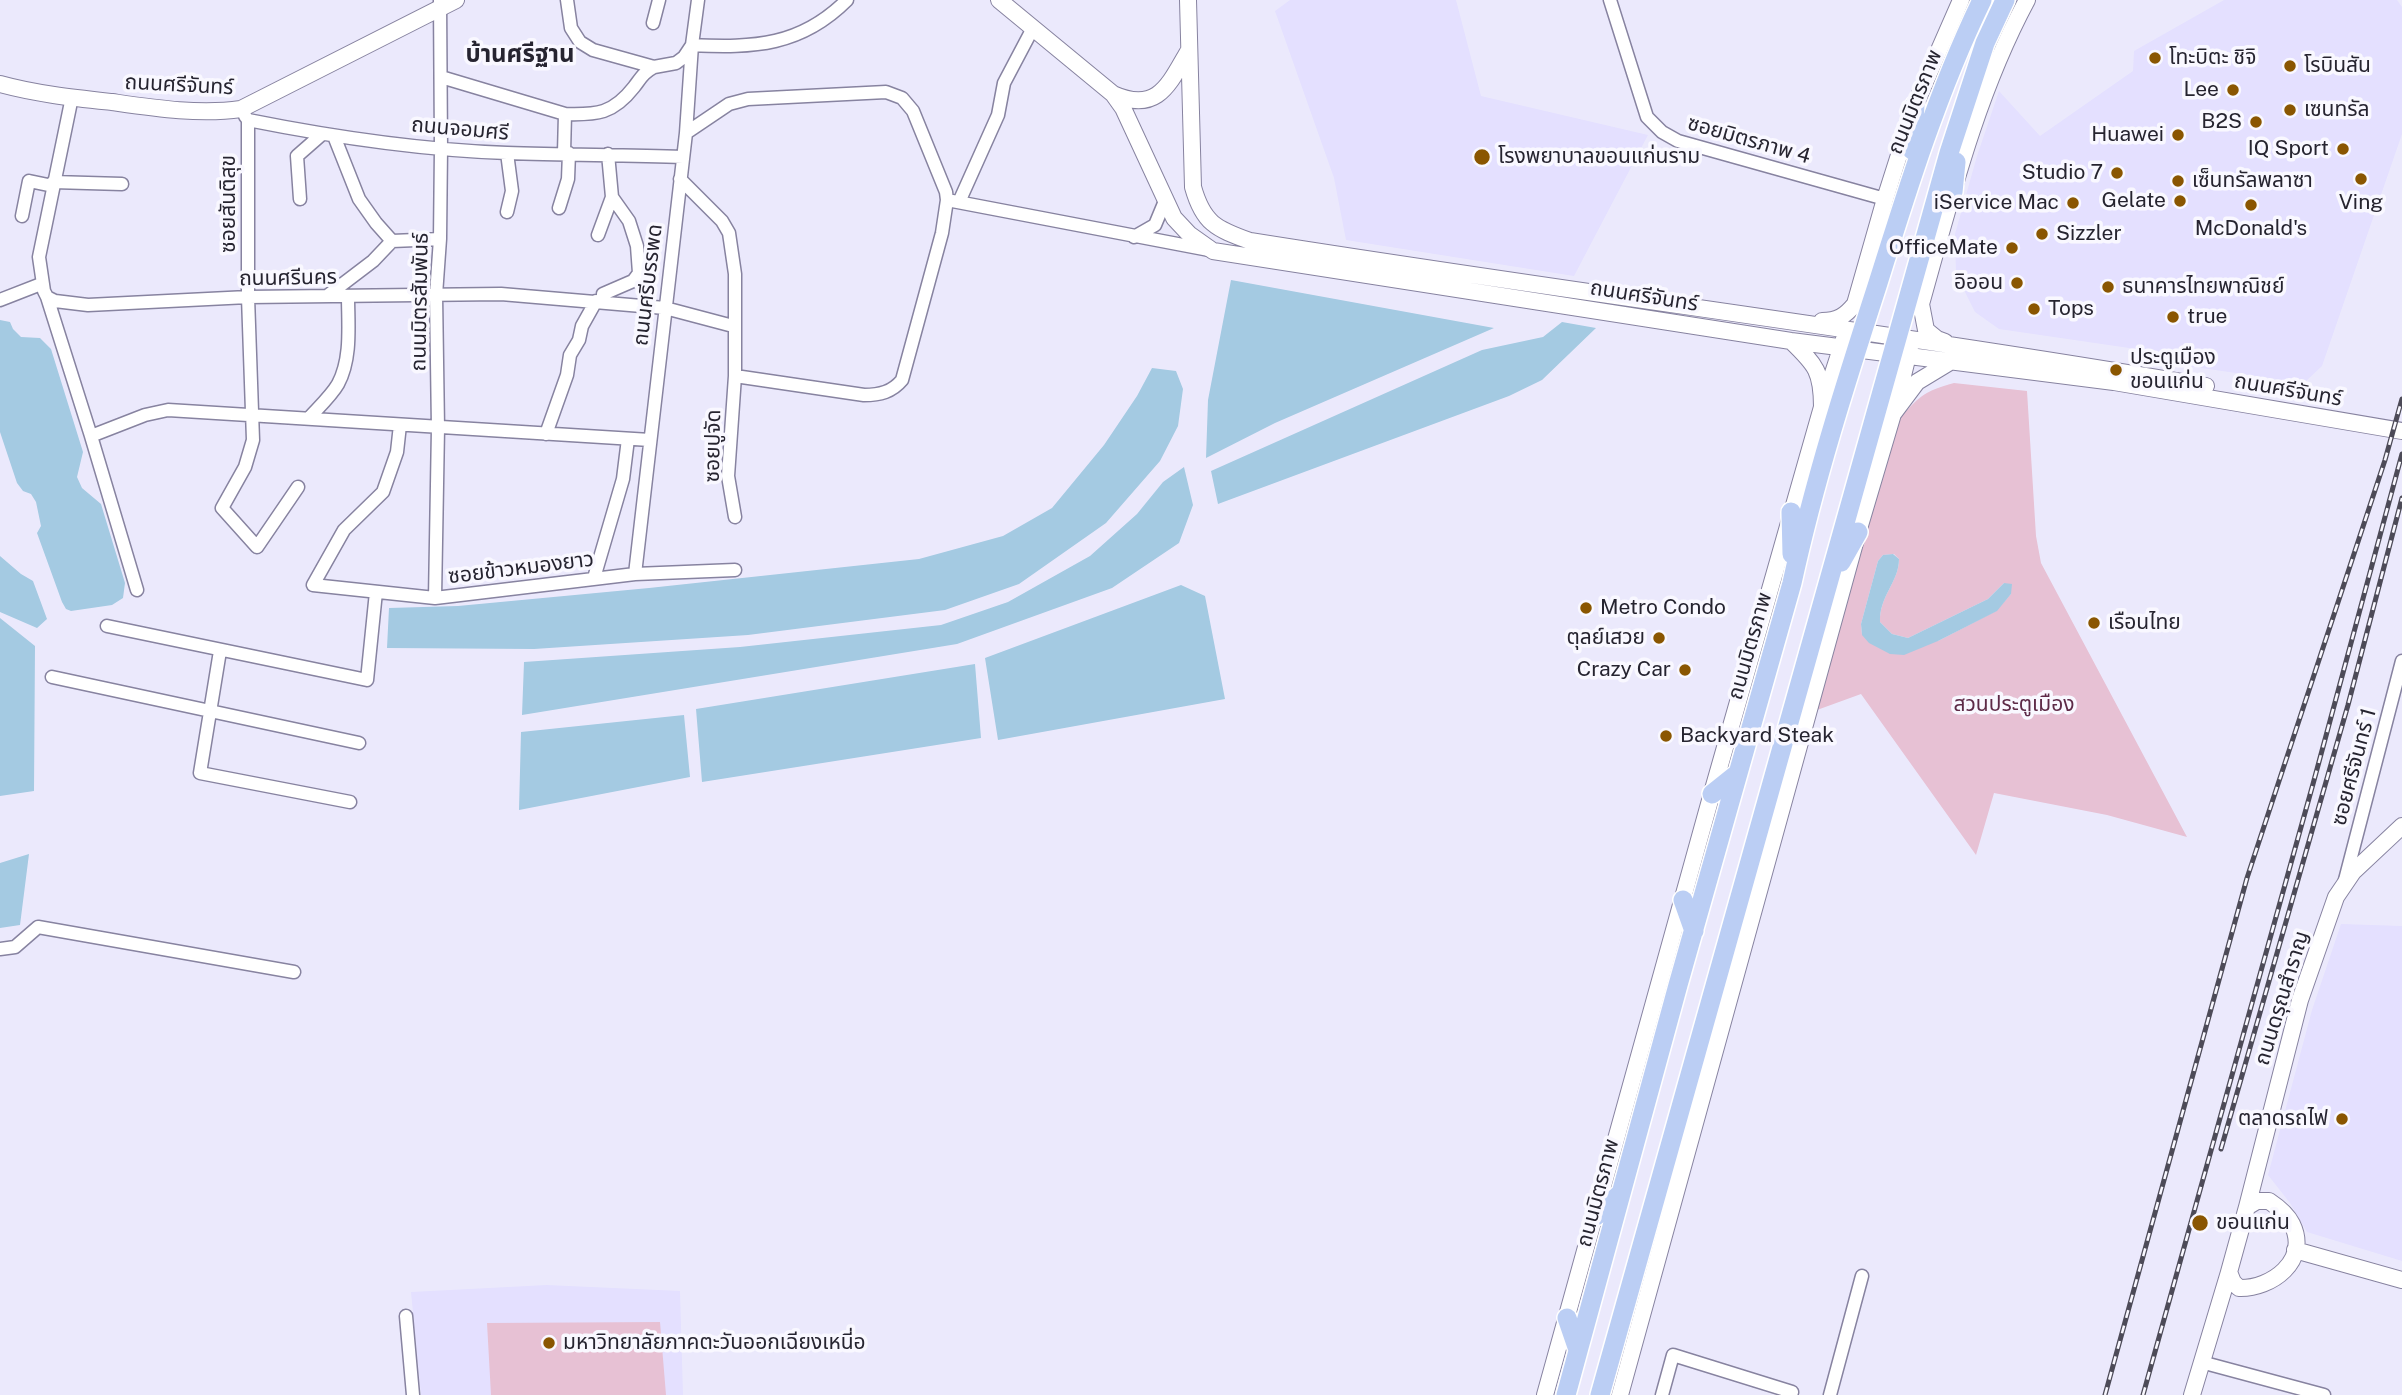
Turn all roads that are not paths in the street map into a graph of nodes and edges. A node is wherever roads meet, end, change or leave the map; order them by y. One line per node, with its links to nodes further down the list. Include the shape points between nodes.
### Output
1 (566, 0): 17 (street, via 571,28 584,46)
2 (659, 0): 13 (street)
3 (698, 0): 15 (street, ถนนศรีบรรพด)
4 (847, 0): 15 (street, via 820,24 791,37 740,47)
5 (999, 0): 14 (main road, ถนนศรีจันทร์)
6 (1188, 0): 16 (main road)
7 (1610, 0): 40 (street, ซอยมิตรภาพ 4, via 1647,117 1662,132 1678,141)
8 (1961, 0): 22 (main road, ถนนมิตรภาพ)
9 (2005, 0): 12 (main road, ถนนมิตรภาพ)
10 (2027, 0): 12 (main road, ถนนมิตรภาพ)
11 (446, 2): 18 (street, ถนนมิตรสัมพันธ์); 24 (main road, ถนนศรีจันทร์)
12 (1991, 16): 25 (main road, ถนนมิตรภาพ); 34 (main road, ถนนมิตรภาพ, via 1945,85); 37 (main road, ถนนมิตรภาพ, via 1987,91)
13 (653, 23)
14 (1033, 28): 20 (main road, ถนนศรีจันทร์); 41 (street, via 1004,83 994,127)
15 (692, 45): 17 (street, via 676,64); 26 (street, ถนนศรีบรรพด)
16 (1189, 50): 20 (main road, via 1157,96 1127,100); 62 (main road, ถนนศรีจันทร์, via 1193,187 1199,208 1223,230 1250,241)
17 (654, 68): 23 (street, via 643,72 629,93 608,111)
18 (441, 77): 23 (street); 28 (street, ถนนมิตรสัมพันธ์)
19 (0, 84): 21 (main road, ถนนศรีจันทร์)
20 (1113, 94): 42 (main road, ถนนศรีจันทร์)
21 (72, 97): 24 (main road, ถนนศรีจันทร์); 35 (street)
22 (1915, 105): 34 (main road); 40 (main road, ถนนมิตรภาพ)
23 (565, 114): 30 (street)
24 (245, 115): 27 (street, ถนนจอมศรี); 56 (street, ซอยสันติสุข)
25 (1959, 122): 37 (main road); 67 (main road, ถนนมิตรภาพ)
26 (686, 133): 32 (street, ถนนศรีบรรพด); 41 (street, via 738,101 894,93 913,111)
27 (327, 136): 28 (street, ถนนจอมศรี); 39 (street, via 297,156); 49 (street, via 359,199)
28 (441, 148): 29 (street, ถนนจอมศรี); 48 (street, ถนนมิตรสัมพันธ์)
29 (507, 153): 30 (street, ถนนจอมศรี); 44 (street, via 512,191)
30 (566, 153): 31 (street, ถนนจอมศรี); 43 (street, via 568,179)
31 (608, 154): 32 (street, ถนนจอมศรี); 38 (street)
32 (683, 157): 33 (street, ถนนศรีบรรพด)
33 (680, 179): 61 (street, ถนนศรีบรรพด); 63 (street, ซอยปูจัด, via 729,233 735,274)
34 (1910, 179): 64 (main road, ถนนมิตรภาพ)
35 (53, 184): 36 (street); 45 (street, via 29,181); 51 (street, via 39,257)
36 (122, 184)
37 (1953, 192): 60 (main road, ถนนมิตรภาพ)
38 (612, 197): 46 (street); 58 (street, via 629,221 639,273)
39 (300, 199)
40 (1885, 199): 59 (main road, ถนนมิตรภาพ)
41 (953, 201): 47 (street); 69 (street, via 897,386 864,394)
42 (1165, 201): 47 (street, via 1155,225); 50 (main road, ถนนศรีจันทร์, via 1182,227)
43 (559, 208)
44 (507, 212)
45 (22, 216)
46 (598, 235)
47 (1134, 237): 50 (street)
48 (440, 239): 49 (street); 52 (street, ถนนมิตรสัมพันธ์)
49 (392, 241): 53 (street)
50 (1213, 251): 65 (main road, ถนนศรีจันทร์)
51 (41, 284): 55 (street); 57 (street)
52 (436, 295): 54 (street, ถนนศรีนคร); 58 (street, ถนนศรีนคร); 76 (street, ถนนมิตรสัมพันธ์)
53 (327, 296): 54 (street, ถนนศรีนคร); 56 (street, ถนนศรีนคร)
54 (348, 296): 73 (street, via 348,343 338,384)
55 (47, 297): 56 (street, ถนนศรีนคร, via 88,305); 79 (street)
56 (248, 298): 71 (street, ซอยสันติสุข)
57 (0, 300)
58 (599, 301): 61 (street, ถนนศรีนคร); 78 (street, via 570,355)
59 (1855, 304): 62 (main road, via 1845,316 1831,321); 64 (main road, ถนนมิตรภาพ)
60 (1921, 304): 66 (main road, via 1926,330); 67 (main road, ถนนมิตรภาพ)
61 (665, 308): 63 (street, ถนนศรีนคร); 81 (street, ถนนศรีบรรพด)
62 (1799, 321): 64 (main road, ถนนศรีจันทร์)
63 (733, 326): 69 (street, ซอยปูจัด)
64 (1852, 339): 65 (main road, ถนนศรีจันทร์); 67 (main road, ถนนศรีจันทร์); 70 (main road, ถนนมิตรภาพ); 89 (main road, ถนนมิตรภาพ)
65 (1791, 341): 70 (main road, via 1815,366 1822,384)
66 (1956, 345): 67 (main road, ถนนศรีจันทร์); 74 (main road, ถนนศรีจันทร์)
67 (1902, 347): 68 (main road, ถนนศรีจันทร์); 72 (main road, ถนนมิตรภาพ); 90 (main road, ถนนมิตรภาพ)
68 (1950, 362): 72 (main road, via 1917,382); 77 (main road, ถนนศรีจันทร์, via 2114,382)
69 (735, 376): 84 (street, ซอยปูจัด, via 729,476)
70 (1822, 407): 83 (main road, ถนนมิตรภาพ)
71 (252, 414): 73 (street); 79 (street, via 160,411); 82 (street, ซอยสันติสุข, via 251,452 222,508 257,548)
72 (1893, 414): 85 (main road, ถนนมิตรภาพ)
73 (309, 418): 75 (street)
74 (2402, 420)
75 (400, 425): 76 (street); 92 (street, ซอยข้าวหมองยาว, via 397,452 383,492 344,530 313,584)
76 (438, 428): 78 (street); 93 (street, ถนนมิตรสัมพันธ์)
77 (2402, 431)
78 (546, 434): 80 (street)
79 (91, 436): 91 (street)
80 (628, 439): 81 (street); 88 (street, via 623,479)
81 (650, 440): 87 (street, ถนนศรีบรรพด)
82 (298, 487)
83 (1791, 512): 89 (main road); 101 (main road, ถนนมิตรภาพ)
84 (735, 517)
85 (1856, 539): 90 (main road); 109 (main road)
86 (735, 570): 87 (street, ซอยข้าวหมองยาว)
87 (635, 574): 88 (street, ซอยข้าวหมองยาว)
88 (594, 578): 93 (street, ซอยข้าวหมองยาว)
89 (1792, 583): 100 (main road, ถนนมิตรภาพ)
90 (1827, 588): 106 (main road, ถนนมิตรภาพ)
91 (137, 590)
92 (376, 592): 93 (street, ซอยข้าวหมองยาว); 95 (street, via 367,680)
93 (435, 598)
94 (107, 626): 95 (street)
95 (220, 651): 98 (street)
96 (2402, 661): 104 (street, ซอยศรีจันทร์ 1)
97 (52, 677): 98 (street)
98 (210, 711): 99 (street); 102 (street, via 200,773)
99 (359, 743)
100 (1737, 774): 101 (main road); 107 (main road, ถนนมิตรภาพ)
101 (1712, 794): 105 (main road, ถนนมิตรภาพ)
102 (350, 802)
103 (2402, 826): 104 (main road, ถนนดรุณสำราญ)
104 (2344, 883): 113 (main road, ถนนดรุณสำราญ, via 2300,1000)
105 (1683, 900): 107 (main road); 117 (main road, ถนนมิตรภาพ)
106 (1734, 919): 109 (main road); 112 (main road, ถนนมิตรภาพ)
107 (1694, 931): 114 (main road, ถนนมิตรภาพ)
108 (0, 949): 110 (street, via 15,947 38,927)
109 (1744, 949): 111 (main road)
110 (294, 972)
111 (1715, 1051): 112 (main road); 132 (main road)
112 (1693, 1070): 131 (main road, ถนนมิตรภาพ)
113 (2256, 1177): 115 (main road); 116 (main road, ถนนดรุณสำราญ)
114 (1622, 1192): 117 (main road); 126 (main road, ถนนมิตรภาพ)
115 (2269, 1201): 116 (main road); 118 (main road, via 2292,1224)
116 (2247, 1207): 119 (main road)
117 (1596, 1216): 125 (main road, ถนนมิตรภาพ)
118 (2295, 1250): 121 (main road); 122 (main road, via 2288,1269)
119 (2229, 1272): 122 (main road, via 2239,1288); 123 (main road)
120 (1861, 1276): 135 (street)
121 (2402, 1280)
122 (2252, 1289): 123 (main road, via 2231,1300)
123 (2217, 1315): 127 (main road)
124 (406, 1316): 128 (street)
125 (1567, 1318): 126 (main road); 129 (main road, ถนนมิตรภาพ)
126 (1578, 1350): 130 (main road, ถนนมิตรภาพ)
127 (2202, 1362): 136 (main road); 137 (street)
128 (413, 1395)
129 (1545, 1395)
130 (1566, 1395)
131 (1601, 1395)
132 (1620, 1395)
133 (1662, 1395): 134 (street, via 1672,1355)
134 (1791, 1395)
135 (1830, 1395)
136 (2192, 1395)
137 (2324, 1395)

